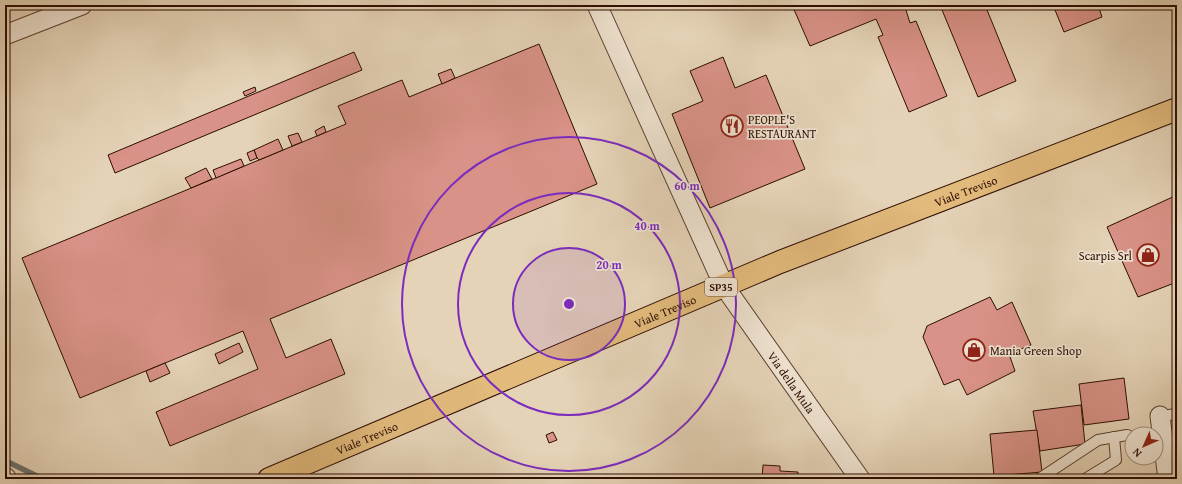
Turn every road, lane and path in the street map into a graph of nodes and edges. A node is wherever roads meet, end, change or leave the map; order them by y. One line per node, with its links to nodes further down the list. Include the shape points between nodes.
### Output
1 (82, 5): 3 (street)
2 (597, 5): 5 (street, Via della Mula)
3 (5, 35)
4 (1177, 109): 5 (main road, Viale Treviso / SP35)
5 (724, 286): 11 (main road, Viale Treviso / SP35); 12 (street, Via della Mula)
6 (1168, 415): 7 (street)
7 (1164, 431)
8 (1124, 435): 9 (lane)
9 (1114, 437): 13 (lane, via 1098,440); 14 (lane, via 1116,460)
10 (1164, 463): 15 (street)
11 (269, 479)
12 (860, 479)
13 (1038, 479)
14 (1085, 479)
15 (1168, 479)

